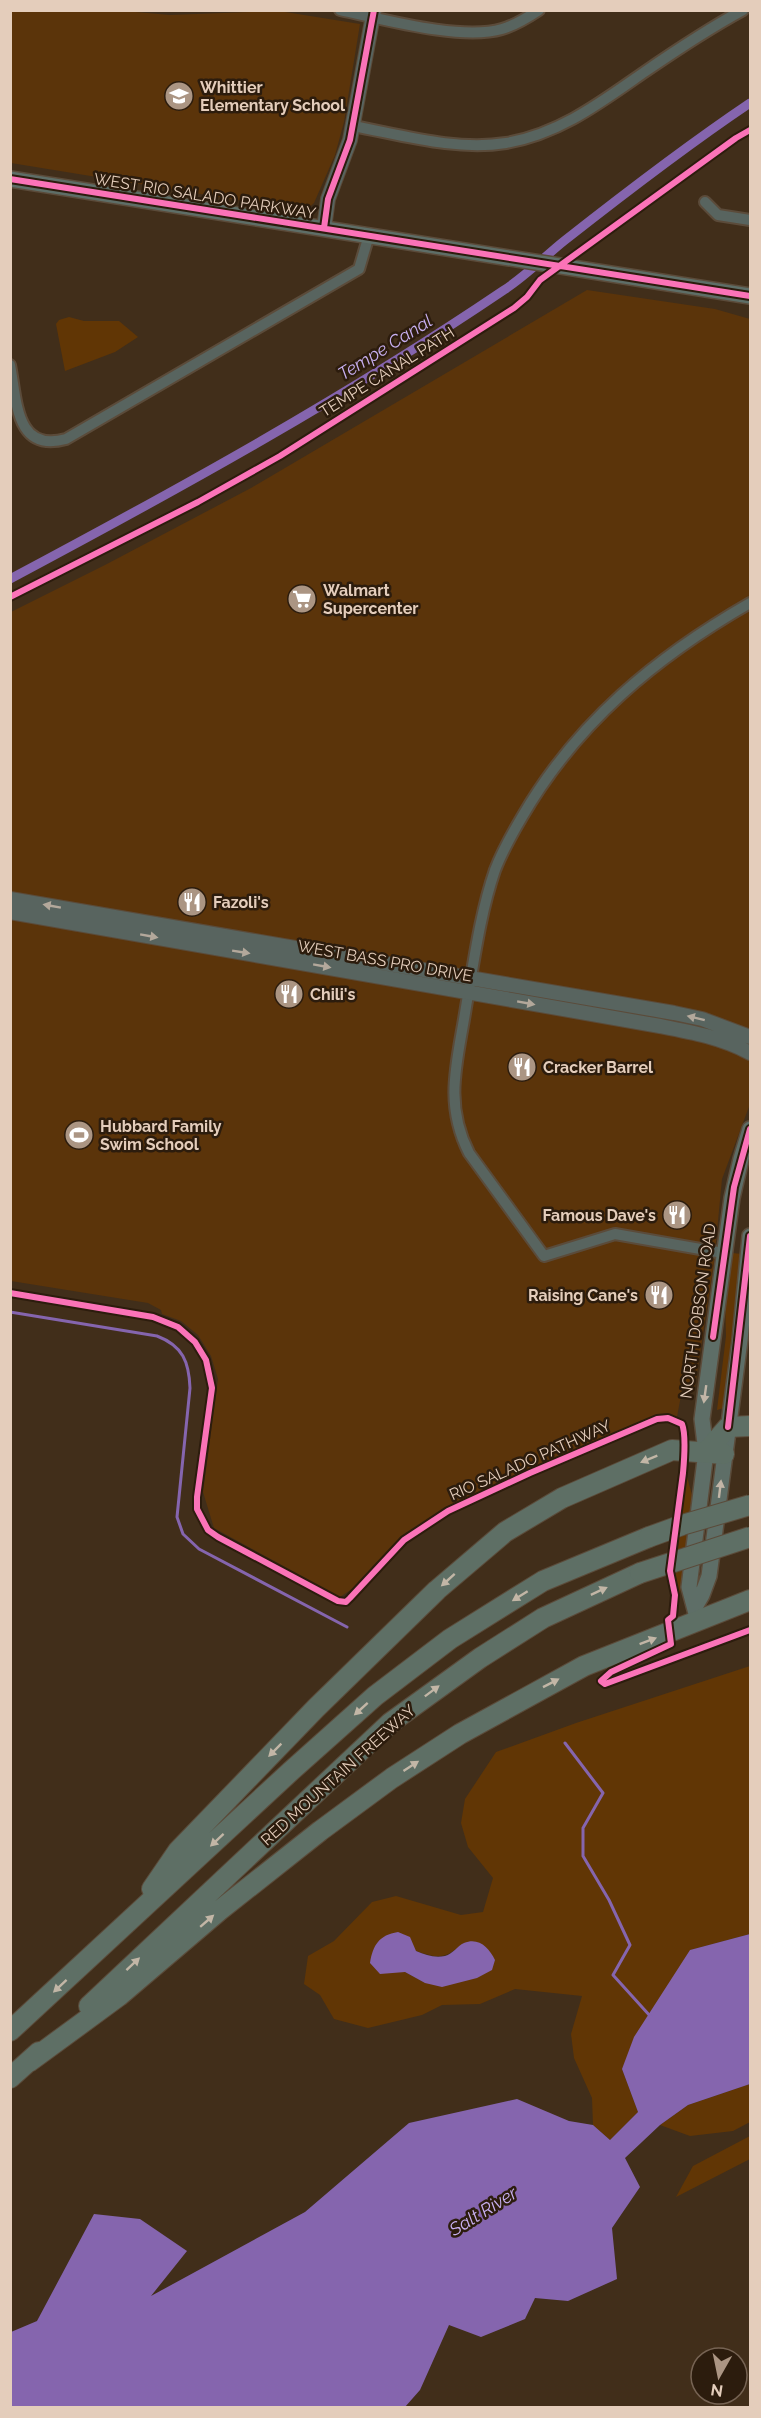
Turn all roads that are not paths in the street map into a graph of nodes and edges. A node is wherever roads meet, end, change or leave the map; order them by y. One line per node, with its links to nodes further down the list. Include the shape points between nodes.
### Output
1 (340, 10): 4 (street)
2 (539, 10): 4 (street, via 501,30 477,34)
3 (743, 10): 5 (street, via 572,121 534,137 471,144)
4 (374, 14): 5 (street)
5 (353, 126): 9 (street, via 328,199)
6 (10, 179): 9 (main road, WEST RIO SALADO PARKWAY)
7 (705, 202): 8 (street, via 718,215)
8 (750, 220)
9 (324, 228): 10 (main road, WEST RIO SALADO PARKWAY)
10 (369, 235): 11 (main road, WEST RIO SALADO PARKWAY); 12 (street, via 359,269 66,439 45,441 27,432 21,422)
11 (750, 296)
12 (10, 365)
13 (750, 603): 16 (street, via 646,672 604,709 558,763 529,805 496,868)
14 (10, 899): 16 (street, WEST BASS PRO DRIVE, one-way to 14)
15 (10, 912): 17 (street, WEST BASS PRO DRIVE, one-way to 17)
16 (471, 976): 17 (street); 18 (street, WEST BASS PRO DRIVE, one-way to 16, via 692,1017)
17 (469, 993): 19 (street, WEST BASS PRO DRIVE, one-way to 19, via 696,1033); 22 (street, via 453,1095 462,1139 544,1256 615,1234)
18 (750, 1037)
19 (750, 1053)
20 (750, 1129): 22 (main road, NORTH DOBSON ROAD, via 736,1176)
21 (750, 1236): 24 (main road)
22 (723, 1253): 25 (main road, NORTH DOBSON ROAD, one-way to 25, via 702,1419)
23 (750, 1426): 24 (highway)
24 (728, 1427): 25 (highway)
25 (715, 1453): 29 (main road, NORTH DOBSON ROAD, via 689,1587); 30 (highway, one-way to 30, via 672,1450 592,1483 521,1521 483,1549 376,1647 185,1843)
26 (750, 1505): 30 (highway, RED MOUNTAIN FREEWAY, one-way to 30, bridge, via 649,1537 543,1581 450,1640 375,1696)
27 (750, 1536): 32 (highway, RED MOUNTAIN FREEWAY, one-way to 27, bridge, via 390,1723 543,1618 640,1573)
28 (750, 1600): 29 (highway)
29 (697, 1614): 32 (highway, one-way to 29, via 119,1996 229,1903 392,1778 481,1721 584,1666)
30 (133, 1917): 31 (highway, RED MOUNTAIN FREEWAY, one-way to 31)
31 (10, 2031)
32 (29, 2062): 33 (highway, RED MOUNTAIN FREEWAY)
33 (10, 2078)

